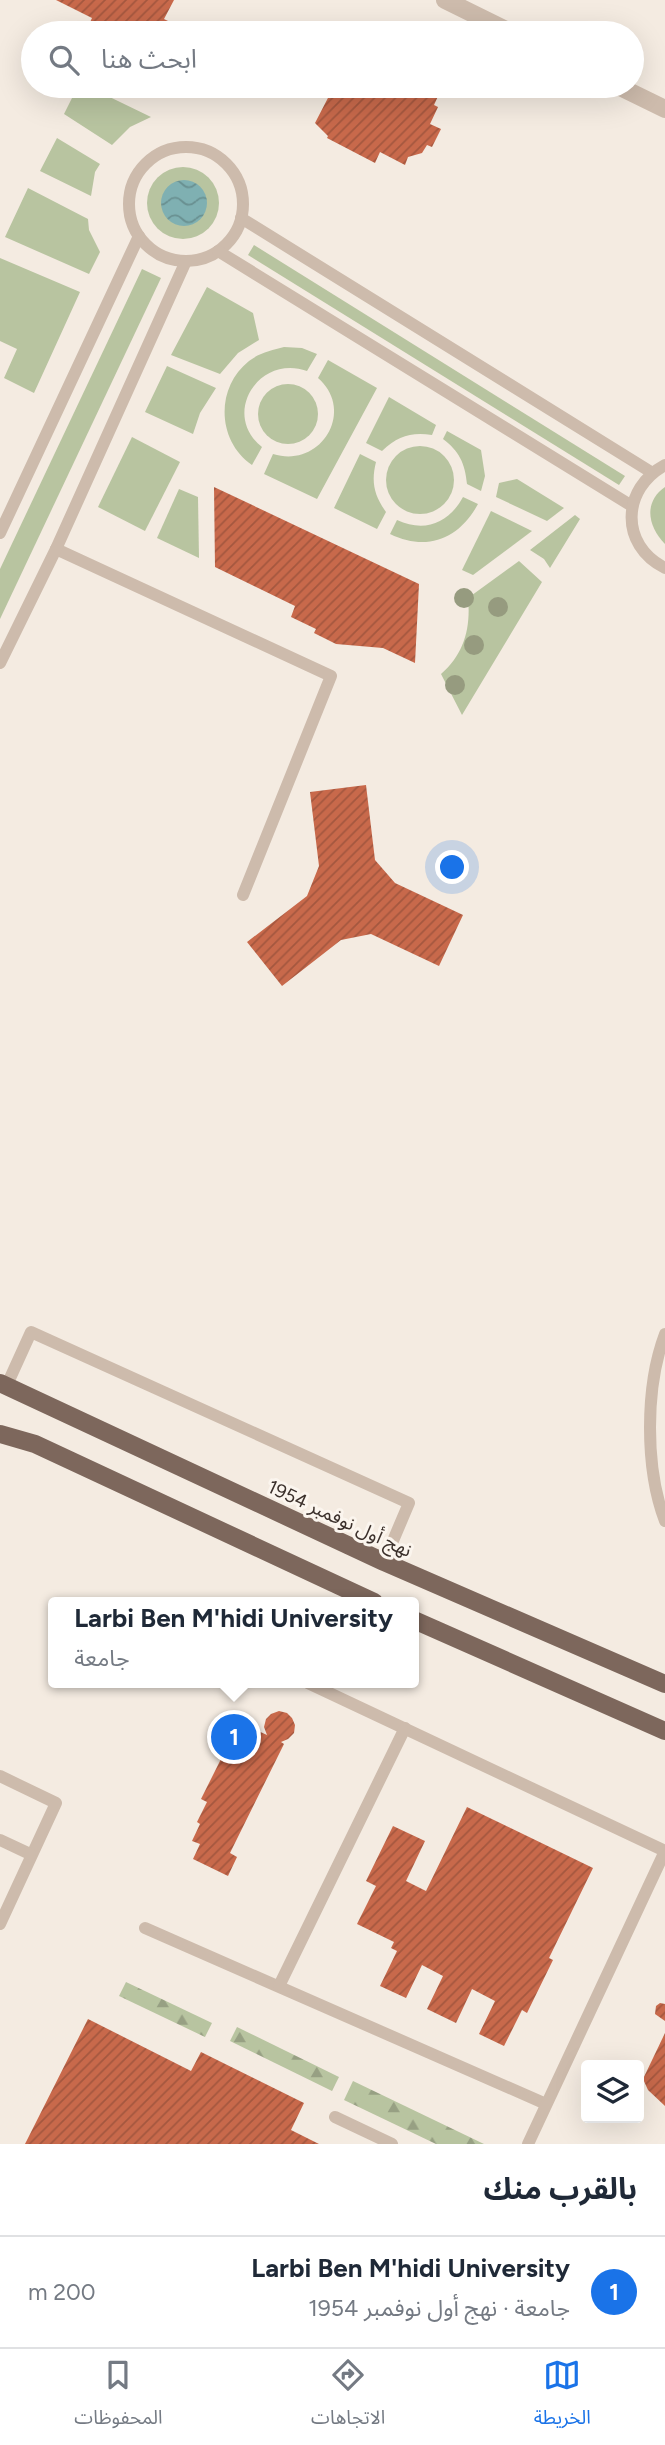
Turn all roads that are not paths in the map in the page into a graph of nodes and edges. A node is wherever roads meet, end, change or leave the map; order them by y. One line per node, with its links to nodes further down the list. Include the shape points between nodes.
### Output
1 (445, 0): 2 (street)
2 (488, 21)
3 (643, 98): 4 (street)
4 (665, 109)
5 (241, 218): 6 (lane, via 243,197 237,178 224,161 206,150 175,148 147,161 135,177 130,217); 7 (lane, via 233,237); 10 (lane)
6 (139, 236): 8 (lane, via 151,250); 12 (lane)
7 (218, 251): 8 (lane); 11 (lane)
8 (186, 261): 13 (lane)
9 (665, 465): 10 (lane)
10 (651, 472): 11 (lane)
11 (632, 506): 14 (lane, via 632,527 640,547)
12 (0, 533)
13 (56, 549): 15 (lane); 16 (lane, via 331,676)
14 (665, 568)
15 (0, 663)
16 (243, 895)
17 (665, 1334): 22 (lane, via 653,1385 650,1451)
18 (2, 1385): 23 (main road, نهج أول نوفمبر 1954); 23 (lane, via 31,1332 409,1503)
19 (0, 1428): 21 (main road)
20 (0, 1434): 21 (main road)
21 (35, 1444): 24 (main road)
22 (665, 1521)
23 (384, 1562): 26 (main road, نهج أول نوفمبر 1954)
24 (363, 1597)
25 (419, 1622): 29 (main road)
26 (665, 1684)
27 (319, 1688): 28 (lane)
28 (405, 1728): 32 (lane); 36 (lane)
29 (665, 1731)
30 (0, 1776): 33 (lane, via 56,1803)
31 (0, 1840): 33 (lane)
32 (665, 1851): 37 (lane)
33 (30, 1854): 34 (lane)
34 (0, 1924)
35 (145, 1928): 36 (lane)
36 (279, 1986): 37 (lane)
37 (546, 2104): 40 (lane)
38 (335, 2116): 39 (lane)
39 (392, 2144)
40 (528, 2144)

